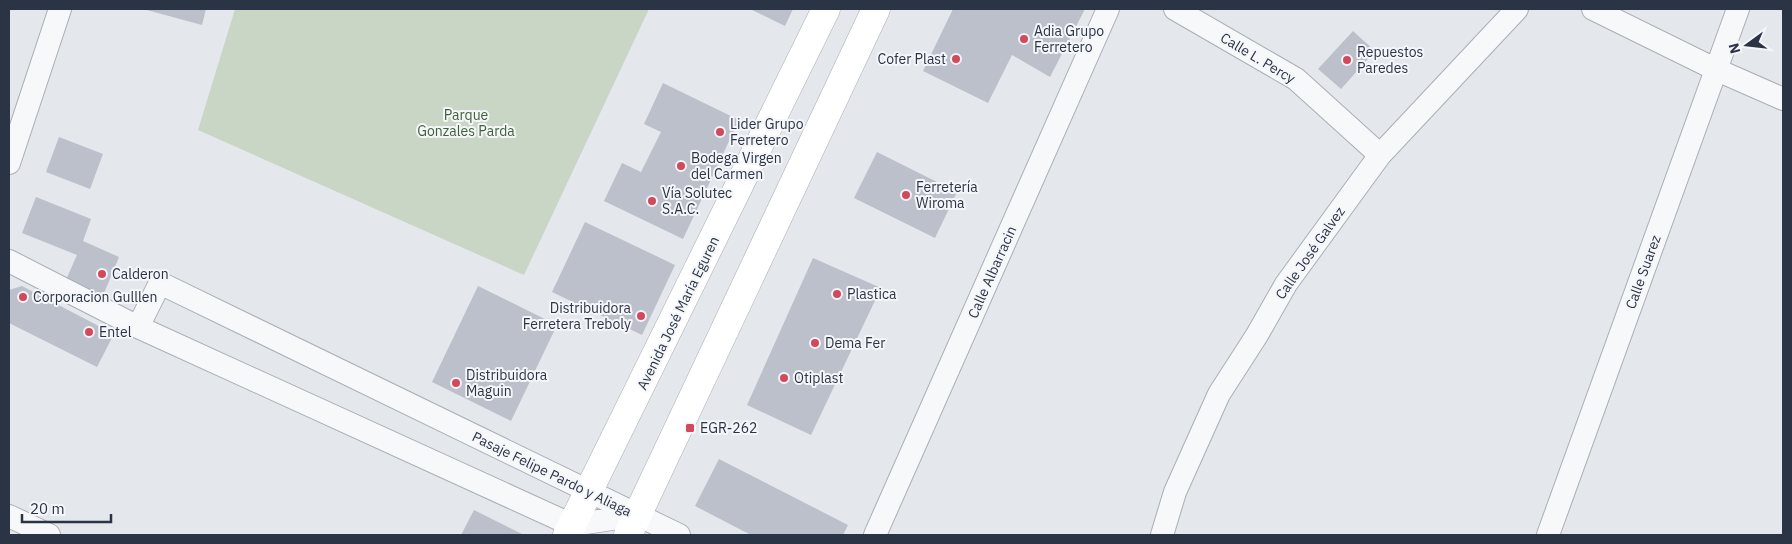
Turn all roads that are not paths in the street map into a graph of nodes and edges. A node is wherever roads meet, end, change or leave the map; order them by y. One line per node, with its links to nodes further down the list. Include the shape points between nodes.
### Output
1 (60, 9): 12 (street)
2 (826, 9): 15 (main road, Avenida José María Eguren)
3 (876, 9): 17 (main road)
4 (1108, 9): 21 (street, Calle Albarracin)
5 (1175, 9): 11 (street, Calle L. Percy, via 1296,78)
6 (1517, 9): 11 (street, Calle José Galvez)
7 (1592, 9): 9 (street)
8 (1738, 9): 9 (street, Calle Suarez)
9 (1717, 70): 10 (street); 23 (street, Calle Suarez)
10 (1783, 99)
11 (1380, 155): 22 (street, Calle José Galvez, via 1286,284 1219,394 1175,492)
12 (9, 163)
13 (9, 261): 14 (street)
14 (138, 327): 15 (street, Pasaje Felipe Pardo y Aliaga, via 160,283); 18 (street)
15 (588, 491): 17 (street, Pasaje Felipe Pardo y Aliaga); 18 (main road, Avenida José María Eguren)
16 (9, 516): 19 (street)
17 (633, 525): 18 (street, Pasaje Felipe Pardo y Aliaga); 20 (street)
18 (569, 530)
19 (49, 535)
20 (679, 535)
21 (875, 535)
22 (1162, 535)
23 (1548, 535)

